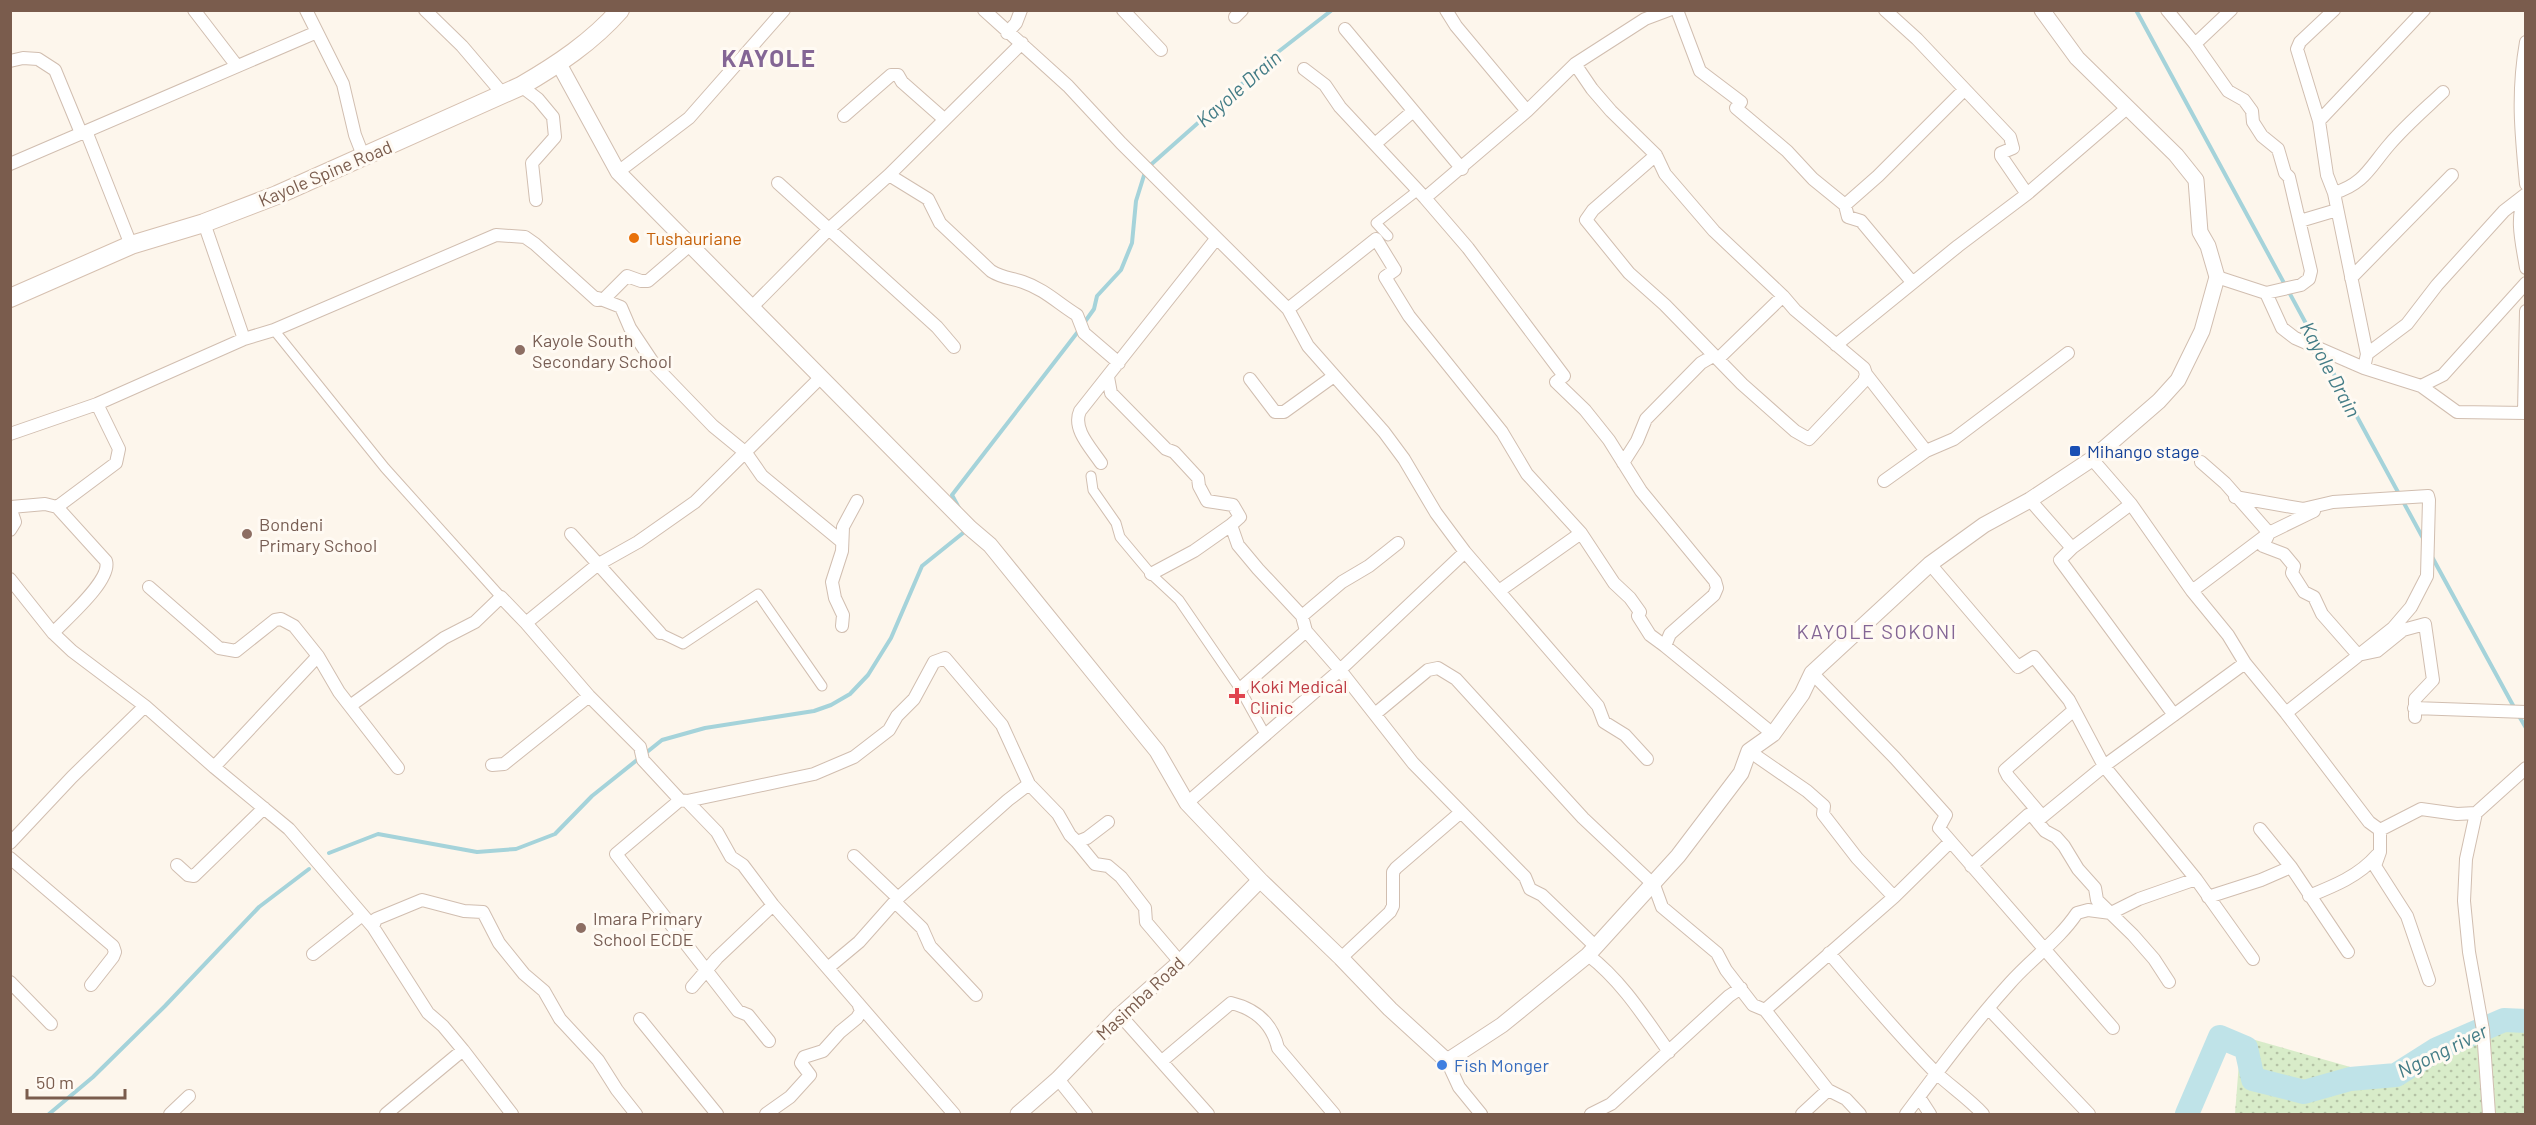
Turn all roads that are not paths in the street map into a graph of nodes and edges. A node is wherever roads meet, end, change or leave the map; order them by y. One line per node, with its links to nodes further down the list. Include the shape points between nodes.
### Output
1 (194, 10): 28 (street)
2 (306, 10): 19 (street)
3 (424, 10): 33 (street, via 462,46)
4 (620, 10): 26 (main road, Kayole Spine Road)
5 (784, 10): 46 (street, via 689,118)
6 (984, 10): 20 (street)
7 (1021, 10): 20 (street)
8 (1123, 10): 24 (street)
9 (1446, 10): 35 (street)
10 (1669, 10): 27 (street, via 1646,19)
11 (1677, 10): 56 (street, via 1700,71 1740,102 1736,108)
12 (1885, 10): 31 (street)
13 (2042, 10): 34 (street, via 2078,58)
14 (2166, 10): 23 (street)
15 (2231, 10): 23 (street)
16 (2334, 10): 39 (street, via 2296,49)
17 (2424, 10): 39 (street)
18 (1345, 29): 36 (street)
19 (316, 32): 28 (street); 43 (street, via 344,84)
20 (1007, 33): 22 (street)
21 (2526, 42): 50 (street, via 2519,108)
22 (1022, 43): 38 (street); 62 (street)
23 (2195, 44): 58 (street, via 2228,91 2244,100 2262,136 2278,149)
24 (1161, 50)
25 (10, 61): 40 (street, via 23,57 38,59 55,70)
26 (560, 64): 30 (main road, Kayole Spine Road); 46 (street)
27 (1575, 64): 35 (street); 42 (street, via 1611,111)
28 (237, 66): 40 (street)
29 (1304, 69): 41 (street, via 1326,85 1340,107)
30 (521, 86): 33 (main road, Kayole Spine Road); 55 (street, via 553,117 555,137 532,163)
31 (1964, 90): 53 (street, via 2010,137 2013,148 2001,156); 56 (street)
32 (2443, 92): 51 (street, via 2390,144 2365,177 2350,189)
33 (502, 93): 43 (main road, Kayole Spine Road)
34 (2127, 108): 53 (street); 66 (street, via 2196,180 2200,232)
35 (1527, 111): 45 (street)
36 (1412, 112): 41 (street); 45 (street)
37 (844, 116): 38 (street, via 891,75 898,75)
38 (944, 119): 47 (street)
39 (2319, 121): 51 (street, via 2327,175)
40 (84, 132): 44 (street); 63 (street)
41 (1375, 144): 52 (street)
42 (1656, 155): 71 (street, via 1665,174 1714,231); 83 (street, via 1586,220 1629,273)
43 (364, 158): 59 (main road, Kayole Spine Road)
44 (10, 164)
45 (1462, 169): 52 (street)
46 (618, 172): 64 (street)
47 (889, 175): 60 (street); 84 (street, via 928,199 940,223 1000,278 1023,282 1077,315 1084,333)
48 (2452, 175): 67 (street)
49 (778, 183): 60 (street)
50 (2526, 184)
51 (2334, 193): 57 (street)
52 (1421, 194): 61 (street, via 1376,223); 100 (street, via 1518,312 1564,376 1556,382 1597,425)
53 (2027, 194): 68 (street)
54 (2526, 194): 65 (street, via 2519,227); 82 (street, via 2504,211 2407,324)
55 (536, 200)
56 (1845, 205): 68 (street, via 1848,217 1862,220)
57 (2337, 210): 58 (street); 67 (street)
58 (2300, 221): 70 (street, via 2311,271 2309,279 2301,285)
59 (204, 223): 63 (main road, Kayole Spine Road); 78 (street)
60 (830, 228): 74 (street); 80 (street)
61 (1388, 236)
62 (1216, 239): 75 (street); 84 (street)
63 (131, 245): 72 (main road, Kayole Spine Road)
64 (690, 245): 73 (street, via 648,281 627,276 604,299); 74 (street)
65 (2526, 268)
66 (2217, 277): 70 (street); 97 (street, via 2202,331 2178,380)
67 (2351, 278): 82 (street)
68 (1912, 282): 79 (street)
69 (2526, 284): 91 (street, via 2443,375)
70 (2266, 293): 85 (street, via 2282,328 2295,338)
71 (1783, 296): 79 (street); 83 (street)
72 (10, 298)
73 (598, 298): 77 (street, via 592,297 525,237 496,235); 96 (street, via 621,307 656,367 713,426)
74 (751, 308): 89 (street)
75 (1288, 309): 88 (street, via 1308,346); 112 (street, via 1376,239 1395,270 1386,278 1409,316 1491,416 1527,474)
76 (2526, 311): 93 (street)
77 (274, 330): 78 (street); 126 (street, via 385,468)
78 (244, 339): 92 (street)
79 (1836, 345): 86 (street)
80 (954, 347)
81 (2068, 352): 95 (street, via 1954,439)
82 (2367, 354): 85 (street)
83 (1716, 357): 86 (street, via 1742,384 1809,439 1864,381); 100 (street, via 1701,363 1646,419)
84 (1119, 363): 87 (street)
85 (2364, 368): 91 (street)
86 (1866, 374): 95 (street)
87 (1107, 376): 99 (street, via 1076,419); 110 (street, via 1111,393 1198,478 1207,501 1233,505 1240,517)
88 (1335, 376): 90 (street, via 1279,413); 118 (street, via 1404,459)
89 (821, 377): 96 (street); 160 (street, via 990,545 1157,751)
90 (1250, 379)
91 (2421, 386): 93 (street, via 2457,412)
92 (98, 404): 94 (street); 109 (street, via 119,456 112,467)
93 (2525, 413)
94 (10, 434)
95 (1926, 451): 102 (street)
96 (746, 453): 115 (street, via 762,476); 120 (street, via 695,502)
97 (2092, 459): 104 (street); 107 (street)
98 (2201, 462): 103 (street)
99 (1101, 463)
100 (1623, 463): 133 (street, via 1716,584 1714,595 1670,634)
101 (1091, 476): 121 (street, via 1094,490 1116,522 1120,537)
102 (1884, 481)
103 (2235, 497): 106 (street, via 2303,509); 113 (street)
104 (2030, 500): 117 (street); 119 (street, via 1984,525)
105 (857, 501): 115 (street, via 845,522)
106 (2333, 502): 113 (street); 134 (street, via 2428,496 2429,500 2427,576 2411,607 2393,628)
107 (2131, 504): 117 (street); 125 (street)
108 (11, 507): 109 (street); 111 (street, via 15,522)
109 (57, 507): 131 (street, via 108,566 103,580)
110 (1231, 525): 121 (street); 127 (street, via 1238,545)
111 (10, 530)
112 (1581, 533): 124 (street); 133 (street, via 1614,583 1640,612 1638,616 1650,635)
113 (2269, 533): 125 (street); 134 (street, via 2263,546 2284,554 2294,566 2292,573 2297,583 2314,597 2322,614)
114 (571, 534): 120 (street)
115 (842, 541): 129 (street, via 832,582 834,598 843,615)
116 (1398, 543): 127 (street)
117 (2072, 548): 148 (street, via 2060,560)
118 (1465, 552): 124 (street); 137 (street)
119 (1930, 564): 138 (street); 144 (street, via 2018,667 2034,657)
120 (597, 565): 128 (street); 132 (street)
121 (1151, 574): 140 (street, via 1179,600)
122 (10, 579): 131 (street)
123 (149, 587): 135 (street, via 219,648 236,651 281,619 294,626)
124 (1499, 591): 152 (street, via 1598,706 1604,722 1625,735)
125 (2192, 591): 136 (street)
126 (501, 597): 128 (street); 143 (street, via 475,622 444,639)
127 (1302, 616): 130 (street)
128 (526, 623): 141 (street)
129 (842, 626)
130 (1306, 631): 137 (street); 140 (street)
131 (53, 633): 142 (street)
132 (660, 633): 139 (street, via 683,644 758,594)
133 (1665, 646): 149 (street)
134 (2358, 655): 145 (street); 146 (street, via 2377,651 2403,630 2425,624 2433,680 2415,699 2415,713)
135 (318, 656): 143 (street); 155 (street)
136 (2245, 663): 145 (street); 148 (street)
137 (1340, 670): 147 (street); 150 (street)
138 (1812, 673): 149 (street); 169 (street, via 1946,816 1939,828)
139 (822, 686)
140 (1240, 689): 150 (street)
141 (589, 696): 153 (street, via 504,764); 159 (street, via 640,747 643,760)
142 (145, 706): 155 (street); 170 (street)
143 (350, 706): 156 (street)
144 (2074, 710): 154 (street); 164 (street, via 2005,770)
145 (2286, 712): 167 (street, via 2369,822)
146 (2526, 712)
147 (1375, 714): 162 (street, via 1413,764); 179 (street, via 1428,670 1438,668 1456,679 1582,818)
148 (2174, 715): 154 (street)
149 (1773, 734): 151 (street)
150 (1266, 736): 160 (street)
151 (1749, 751): 179 (street, via 1741,773); 181 (street, via 1824,806 1823,814 1834,829)
152 (1647, 759)
153 (492, 765)
154 (2104, 766): 164 (street); 177 (street)
155 (214, 767): 161 (street)
156 (398, 768)
157 (2526, 768): 163 (street)
158 (1029, 784): 159 (street, via 1002,725 948,660 941,658 934,662 914,699 889,730 854,757 814,774); 168 (street, via 1058,814); 183 (street)
159 (683, 801): 184 (street, via 717,832 730,856 742,865); 197 (street, via 616,854)
160 (1187, 803): 178 (street)
161 (264, 808): 174 (street, via 194,876); 186 (street, via 289,829)
162 (1461, 812): 189 (street); 193 (street, via 1396,868 1390,912)
163 (2476, 813): 167 (street, via 2421,809); 241 (street, via 2466,860 2464,901 2483,1030)
164 (2040, 819): 175 (street, via 2028,815); 185 (street, via 2095,888 2097,900)
165 (1108, 822): 168 (street)
166 (2260, 829): 176 (street)
167 (2380, 830): 171 (street)
168 (1077, 842): 195 (street, via 1095,864 1108,866 1120,877 1145,908 1146,922)
169 (1950, 842): 175 (street); 181 (street)
170 (10, 843)
171 (2380, 852): 180 (street, via 2366,867 2337,885); 198 (street, via 2375,866 2407,916)
172 (854, 856): 183 (street)
173 (10, 858): 201 (street, via 112,946 113,957)
174 (177, 866)
175 (1971, 866): 188 (street)
176 (2290, 867): 180 (street); 182 (street)
177 (2196, 879): 182 (street); 185 (street)
178 (1260, 880): 193 (street); 195 (street, Masimba Road)
179 (1654, 885): 189 (street); 203 (street, via 1662,907 1717,953)
180 (2309, 896): 190 (street)
181 (1894, 897): 191 (street)
182 (2208, 897): 194 (street)
183 (897, 900): 196 (street, via 859,942); 204 (street, via 922,928 930,946)
184 (773, 905): 196 (street); 197 (street)
185 (2111, 913): 188 (street, via 2077,913 2070,925); 200 (street, via 2154,959)
186 (361, 916): 187 (street); 192 (street)
187 (373, 927): 213 (street, via 428,1013); 225 (street, via 376,919 422,900 483,912 499,943 544,992 560,1019 598,1060)
188 (2043, 949): 206 (street); 211 (street)
189 (1592, 951): 214 (street); 216 (street, via 1502,1025)
190 (2348, 952)
191 (1829, 953): 207 (street); 217 (street)
192 (313, 954)
193 (1341, 958): 216 (street)
194 (2253, 959)
195 (1180, 962): 208 (street, Masimba Road)
196 (829, 967): 205 (street)
197 (705, 970): 202 (street, via 702,979); 212 (street)
198 (2429, 980)
199 (10, 982): 210 (street)
200 (2169, 982)
201 (91, 985)
202 (692, 987)
203 (1741, 988): 207 (street, via 1753,1005); 214 (street)
204 (976, 995)
205 (858, 1003): 227 (street, via 861,1011 857,1018 824,1051 804,1057 801,1062 810,1073 808,1077 790,1097); 228 (street)
206 (1988, 1008): 217 (street); 240 (street)
207 (1765, 1010): 219 (street)
208 (1120, 1014): 215 (street); 218 (street, Masimba Road)
209 (640, 1019): 226 (street)
210 (51, 1024)
211 (2113, 1028)
212 (769, 1041)
213 (463, 1050): 223 (street); 224 (street)
214 (1670, 1052): 234 (street, via 1611,1104)
215 (1162, 1061): 231 (street); 232 (street, via 1231,1003 1246,1007 1257,1012 1275,1035 1278,1048)
216 (1447, 1061): 233 (street, via 1459,1087)
217 (1937, 1073): 221 (street); 239 (street)
218 (1058, 1079): 229 (street, Masimba Road); 230 (street)
219 (1828, 1090): 235 (street); 236 (street, via 1846,1099)
220 (189, 1095): 222 (street)
221 (1919, 1097): 237 (street); 238 (street)
222 (170, 1114)
223 (386, 1114)
224 (512, 1114)
225 (636, 1114)
226 (717, 1114)
227 (766, 1114)
228 (954, 1114)
229 (1018, 1114)
230 (1086, 1114)
231 (1208, 1114)
232 (1334, 1114)
233 (1480, 1114)
234 (1591, 1114)
235 (1802, 1114)
236 (1860, 1114)
237 (1906, 1114)
238 (1930, 1114)
239 (1983, 1114)
240 (2089, 1114)
241 (2489, 1114)

